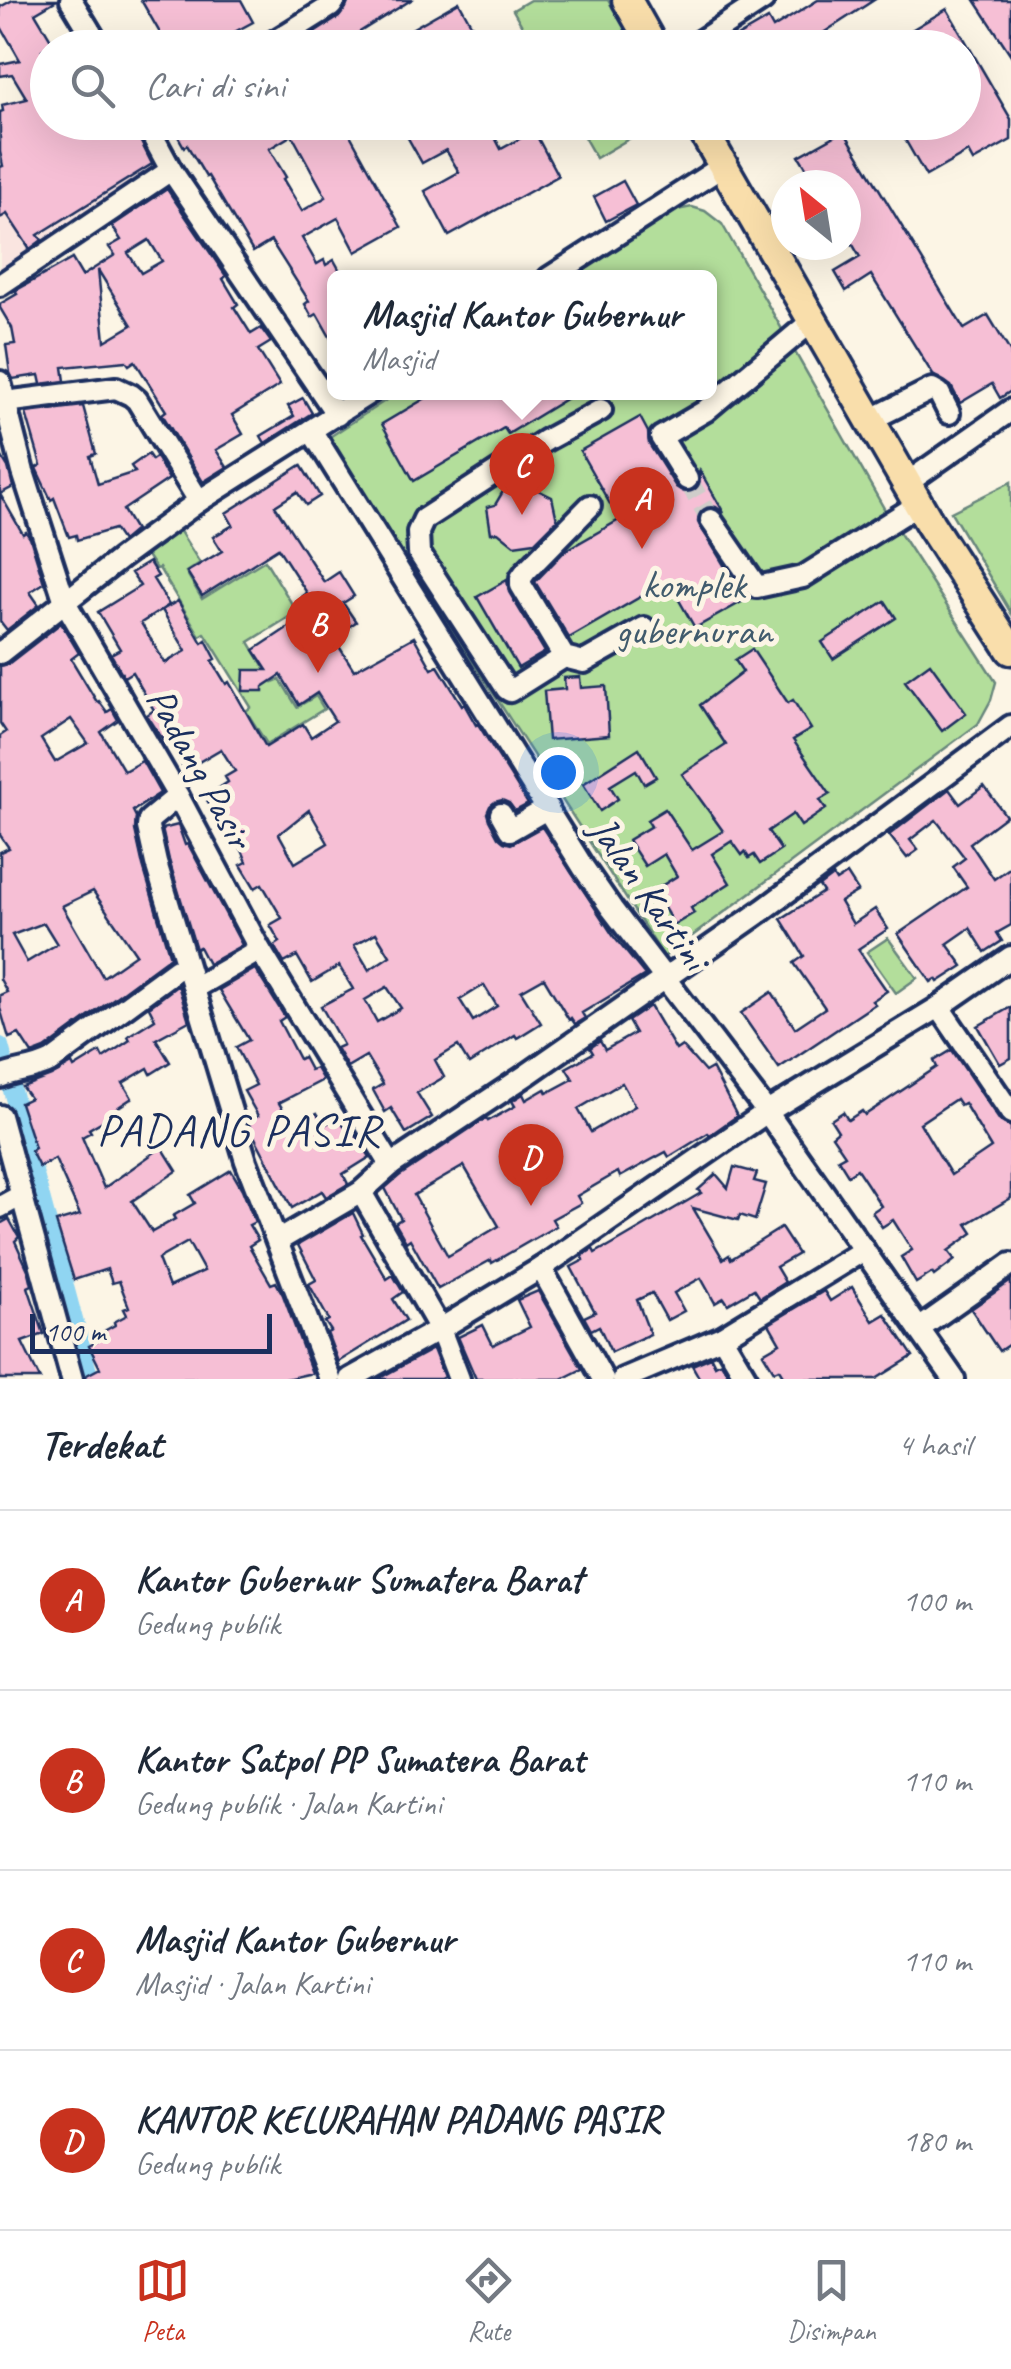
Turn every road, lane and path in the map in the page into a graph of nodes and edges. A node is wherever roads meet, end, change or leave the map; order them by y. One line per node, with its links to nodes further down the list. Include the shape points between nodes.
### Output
1 (71, 0): 5 (street)
2 (336, 0): 6 (street)
3 (627, 0): 7 (main road)
4 (764, 0): 8 (street)
5 (89, 30)
6 (293, 30)
7 (644, 30)
8 (718, 30)
9 (155, 140): 12 (street)
10 (708, 140): 11 (main road)
11 (723, 166): 13 (street); 15 (main road)
12 (171, 170): 14 (street); 21 (street)
13 (561, 270)
14 (0, 285)
15 (812, 321): 22 (main road); 24 (street, via 706,412 661,437)
16 (2, 392): 26 (street, via 124,390 137,400); 29 (street, Padang Pasir)
17 (359, 400): 21 (street)
18 (601, 410): 34 (street, via 424,519 418,532 419,552)
19 (1011, 410): 25 (street)
20 (949, 412): 22 (street, via 932,389)
21 (337, 415): 23 (street)
22 (870, 420): 25 (main road)
23 (311, 430): 26 (street); 35 (street, Jalan Kartini)
24 (687, 479)
25 (913, 494): 28 (street, via 803,576 758,588); 31 (main road)
26 (200, 501): 29 (street)
27 (590, 506): 33 (street, via 521,578)
28 (711, 520)
29 (65, 602): 32 (street); 37 (street, Padang Pasir)
30 (644, 628): 33 (street, via 584,662)
31 (1011, 650)
32 (0, 652)
33 (564, 657): 34 (street, via 510,691)
34 (502, 682): 35 (street)
35 (477, 698): 38 (street, Jalan Kartini)
36 (1011, 726): 43 (street)
37 (178, 796): 40 (street, Padang Pasir); 44 (street, via 148,827)
38 (548, 808): 39 (street, via 510,830); 43 (street, Jalan Kartini)
39 (501, 814)
40 (260, 950): 44 (street); 50 (street, Padang Pasir)
41 (1011, 957): 45 (street)
42 (177, 968): 46 (street, via 52,1061)
43 (665, 979): 47 (street, Jalan Kartini); 50 (street)
44 (194, 988): 54 (street, via 246,1161)
45 (939, 1007): 47 (street); 48 (street)
46 (5, 1075)
47 (766, 1112): 55 (street, Jalan Kartini); 57 (street)
48 (1011, 1113)
49 (0, 1116): 52 (street)
50 (391, 1165): 51 (street)
51 (361, 1192): 54 (street); 58 (street)
52 (22, 1195): 53 (street); 61 (street)
53 (0, 1206)
54 (278, 1240): 62 (street)
55 (864, 1250): 59 (street, Jalan Kartini); 60 (street)
56 (1011, 1264): 59 (street)
57 (541, 1268): 58 (street); 65 (street)
58 (440, 1329): 63 (street); 64 (street)
59 (919, 1329): 68 (street, Jalan Kartini)
60 (722, 1337): 66 (street); 67 (street)
61 (72, 1379)
62 (330, 1379)
63 (350, 1379)
64 (459, 1379)
65 (602, 1379)
66 (623, 1379)
67 (748, 1379)
68 (954, 1379)

